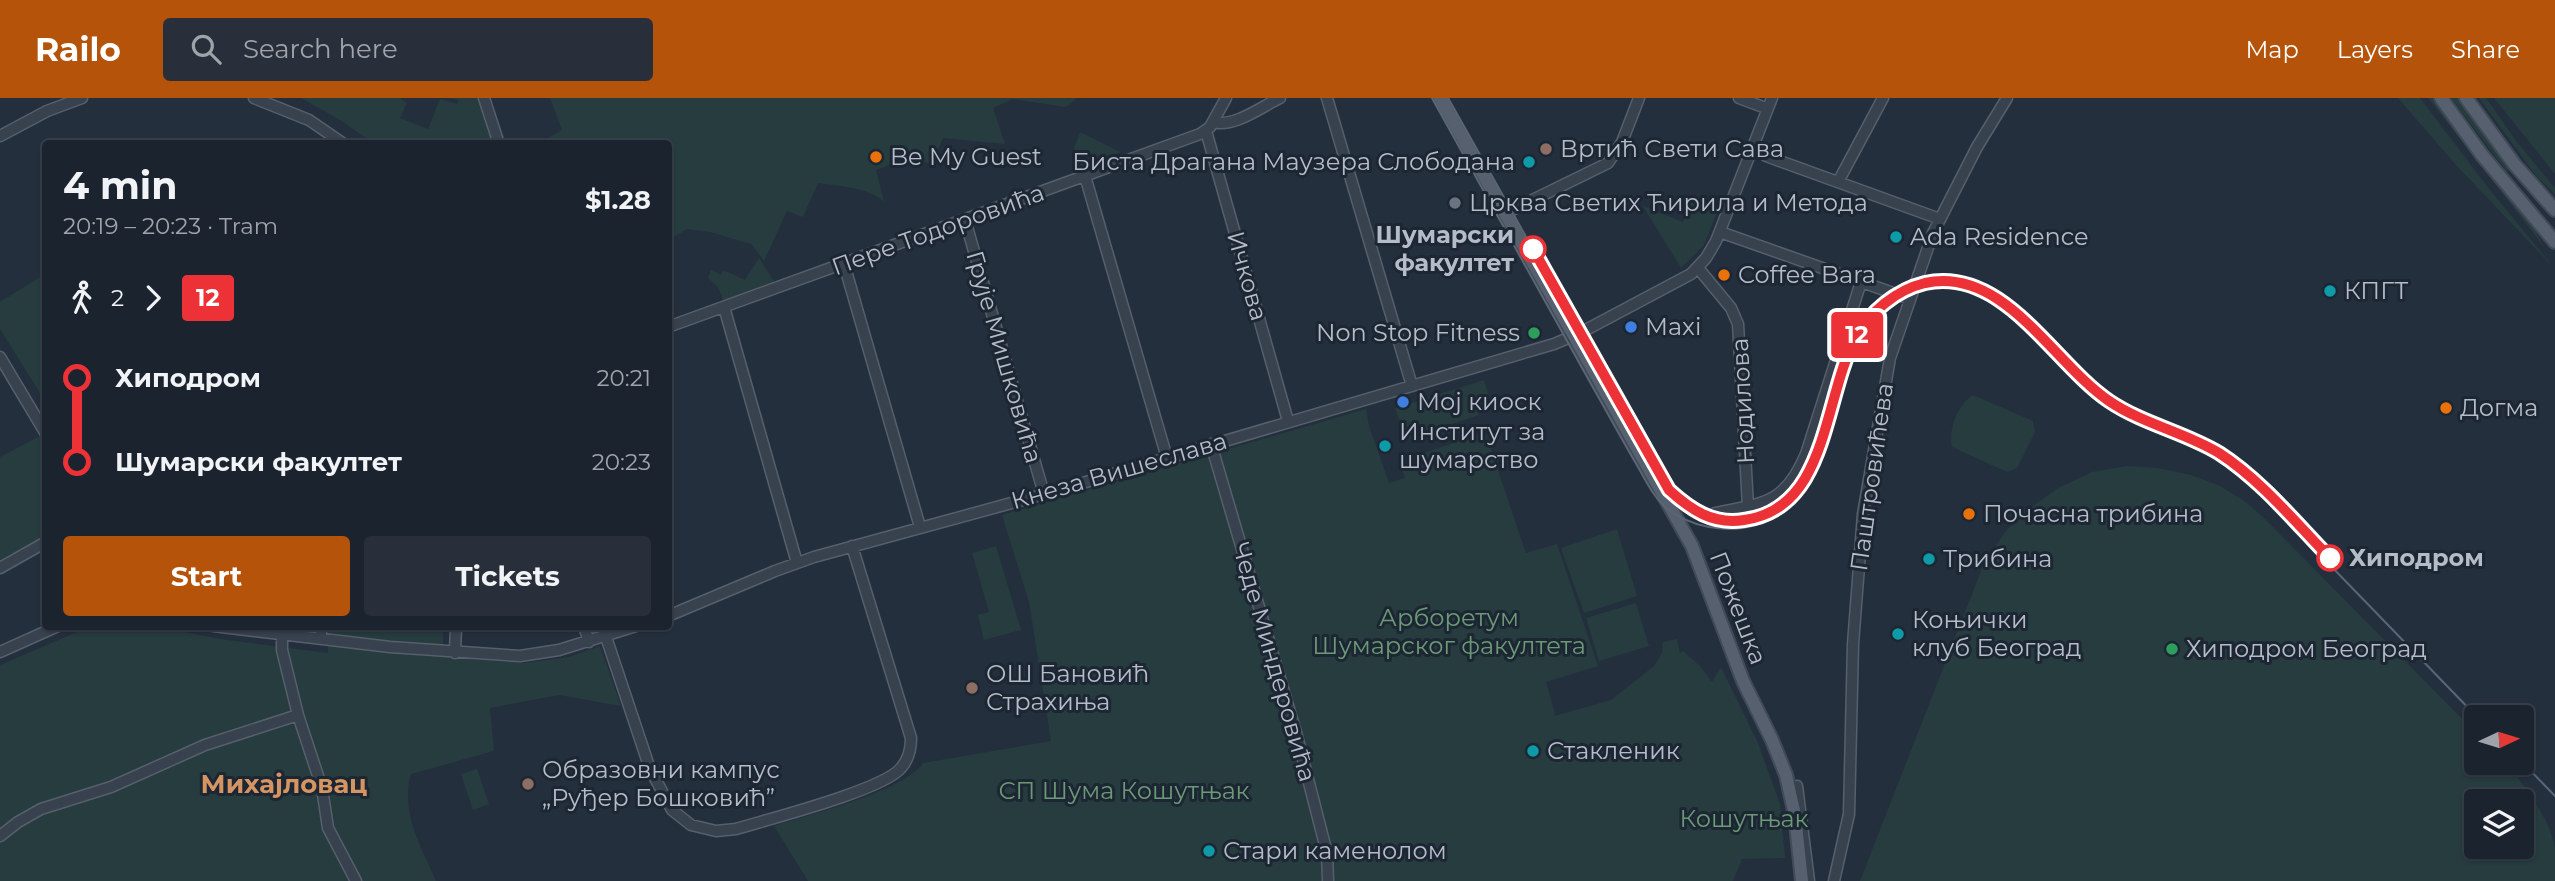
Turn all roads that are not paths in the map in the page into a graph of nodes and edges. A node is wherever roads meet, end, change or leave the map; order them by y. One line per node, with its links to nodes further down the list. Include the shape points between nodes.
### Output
1 (82, 98): 18 (street)
2 (254, 98): 19 (street, via 309,120)
3 (484, 98): 20 (street)
4 (1226, 98): 16 (street)
5 (1280, 98): 16 (street, via 1231,122)
6 (1327, 98): 38 (street)
7 (1440, 98): 25 (main road, Пожешка)
8 (1639, 98): 25 (street, via 1622,142 1604,166)
9 (1739, 98): 15 (street)
10 (1772, 98): 28 (street)
11 (1883, 98): 23 (street)
12 (2441, 98): 29 (main road)
13 (2466, 98): 24 (main road)
14 (2004, 100): 26 (street, Паштровићева)
15 (1763, 107)
16 (1213, 122): 17 (street)
17 (1206, 131): 22 (street, Пере Тодоровића); 39 (street, Ичкова)
18 (0, 136)
19 (338, 140)
20 (498, 140)
21 (1766, 156): 23 (street)
22 (1085, 176): 27 (street, Пере Тодоровића); 42 (street)
23 (1838, 182): 26 (street)
24 (2555, 210)
25 (1504, 214): 36 (main road, Пожешка)
26 (1940, 219): 33 (street, Паштровићева)
27 (965, 220): 30 (street, Пере Тодоровића); 43 (street, Грује Мишковића)
28 (1720, 232): 31 (street); 32 (street)
29 (2555, 242)
30 (844, 264): 34 (street, Пере Тодоровића); 46 (street)
31 (1698, 268): 36 (street, Кнеза Вишеслава); 44 (street, Нодилова, via 1731,308 1738,324)
32 (1861, 282): 33 (street); 44 (street, via 1800,469 1772,499)
33 (1910, 299): 71 (street, Паштровићева, via 1891,358 1864,505 1853,644 1849,814)
34 (724, 307): 35 (street, Пере Тодоровића); 49 (street)
35 (672, 326)
36 (1573, 337): 38 (street, Кнеза Вишеслава); 69 (main road, Пожешка, via 1692,547 1786,775)
37 (0, 357): 40 (street)
38 (1412, 386): 39 (street, Кнеза Вишеслава)
39 (1287, 421): 41 (street, Кнеза Вишеслава)
40 (42, 427)
41 (1211, 444): 42 (street, Кнеза Вишеслава); 68 (street, Чеде Миндеровића, via 1297,736 1327,853)
42 (1167, 458): 43 (street, Кнеза Вишеслава)
43 (1044, 494): 46 (street, Кнеза Вишеслава)
44 (1748, 507): 45 (street)
45 (1715, 513)
46 (920, 527): 48 (street, Кнеза Вишеслава)
47 (42, 544): 50 (street)
48 (852, 546): 49 (street, Кнеза Вишеслава); 59 (street, via 911,747 896,773 865,789 736,829 716,831 691,825 672,810 650,769)
49 (797, 563): 51 (street, Кнеза Вишеслава)
50 (0, 568)
51 (672, 614)
52 (49, 630): 62 (street)
53 (244, 630): 58 (street)
54 (321, 630): 60 (street)
55 (456, 630): 63 (street)
56 (585, 630): 61 (street)
57 (625, 630): 59 (street)
58 (282, 635): 60 (street); 64 (street)
59 (606, 637): 61 (street)
60 (321, 639): 63 (street)
61 (589, 642): 63 (street, via 531,655)
62 (0, 652)
63 (455, 653)
64 (298, 715): 66 (street, via 205,745 111,787 41,809); 67 (street, via 322,788 328,828)
65 (1797, 786): 70 (street)
66 (0, 835)
67 (356, 881)
68 (1328, 881)
69 (1802, 881)
70 (1809, 881)
71 (1834, 881)

